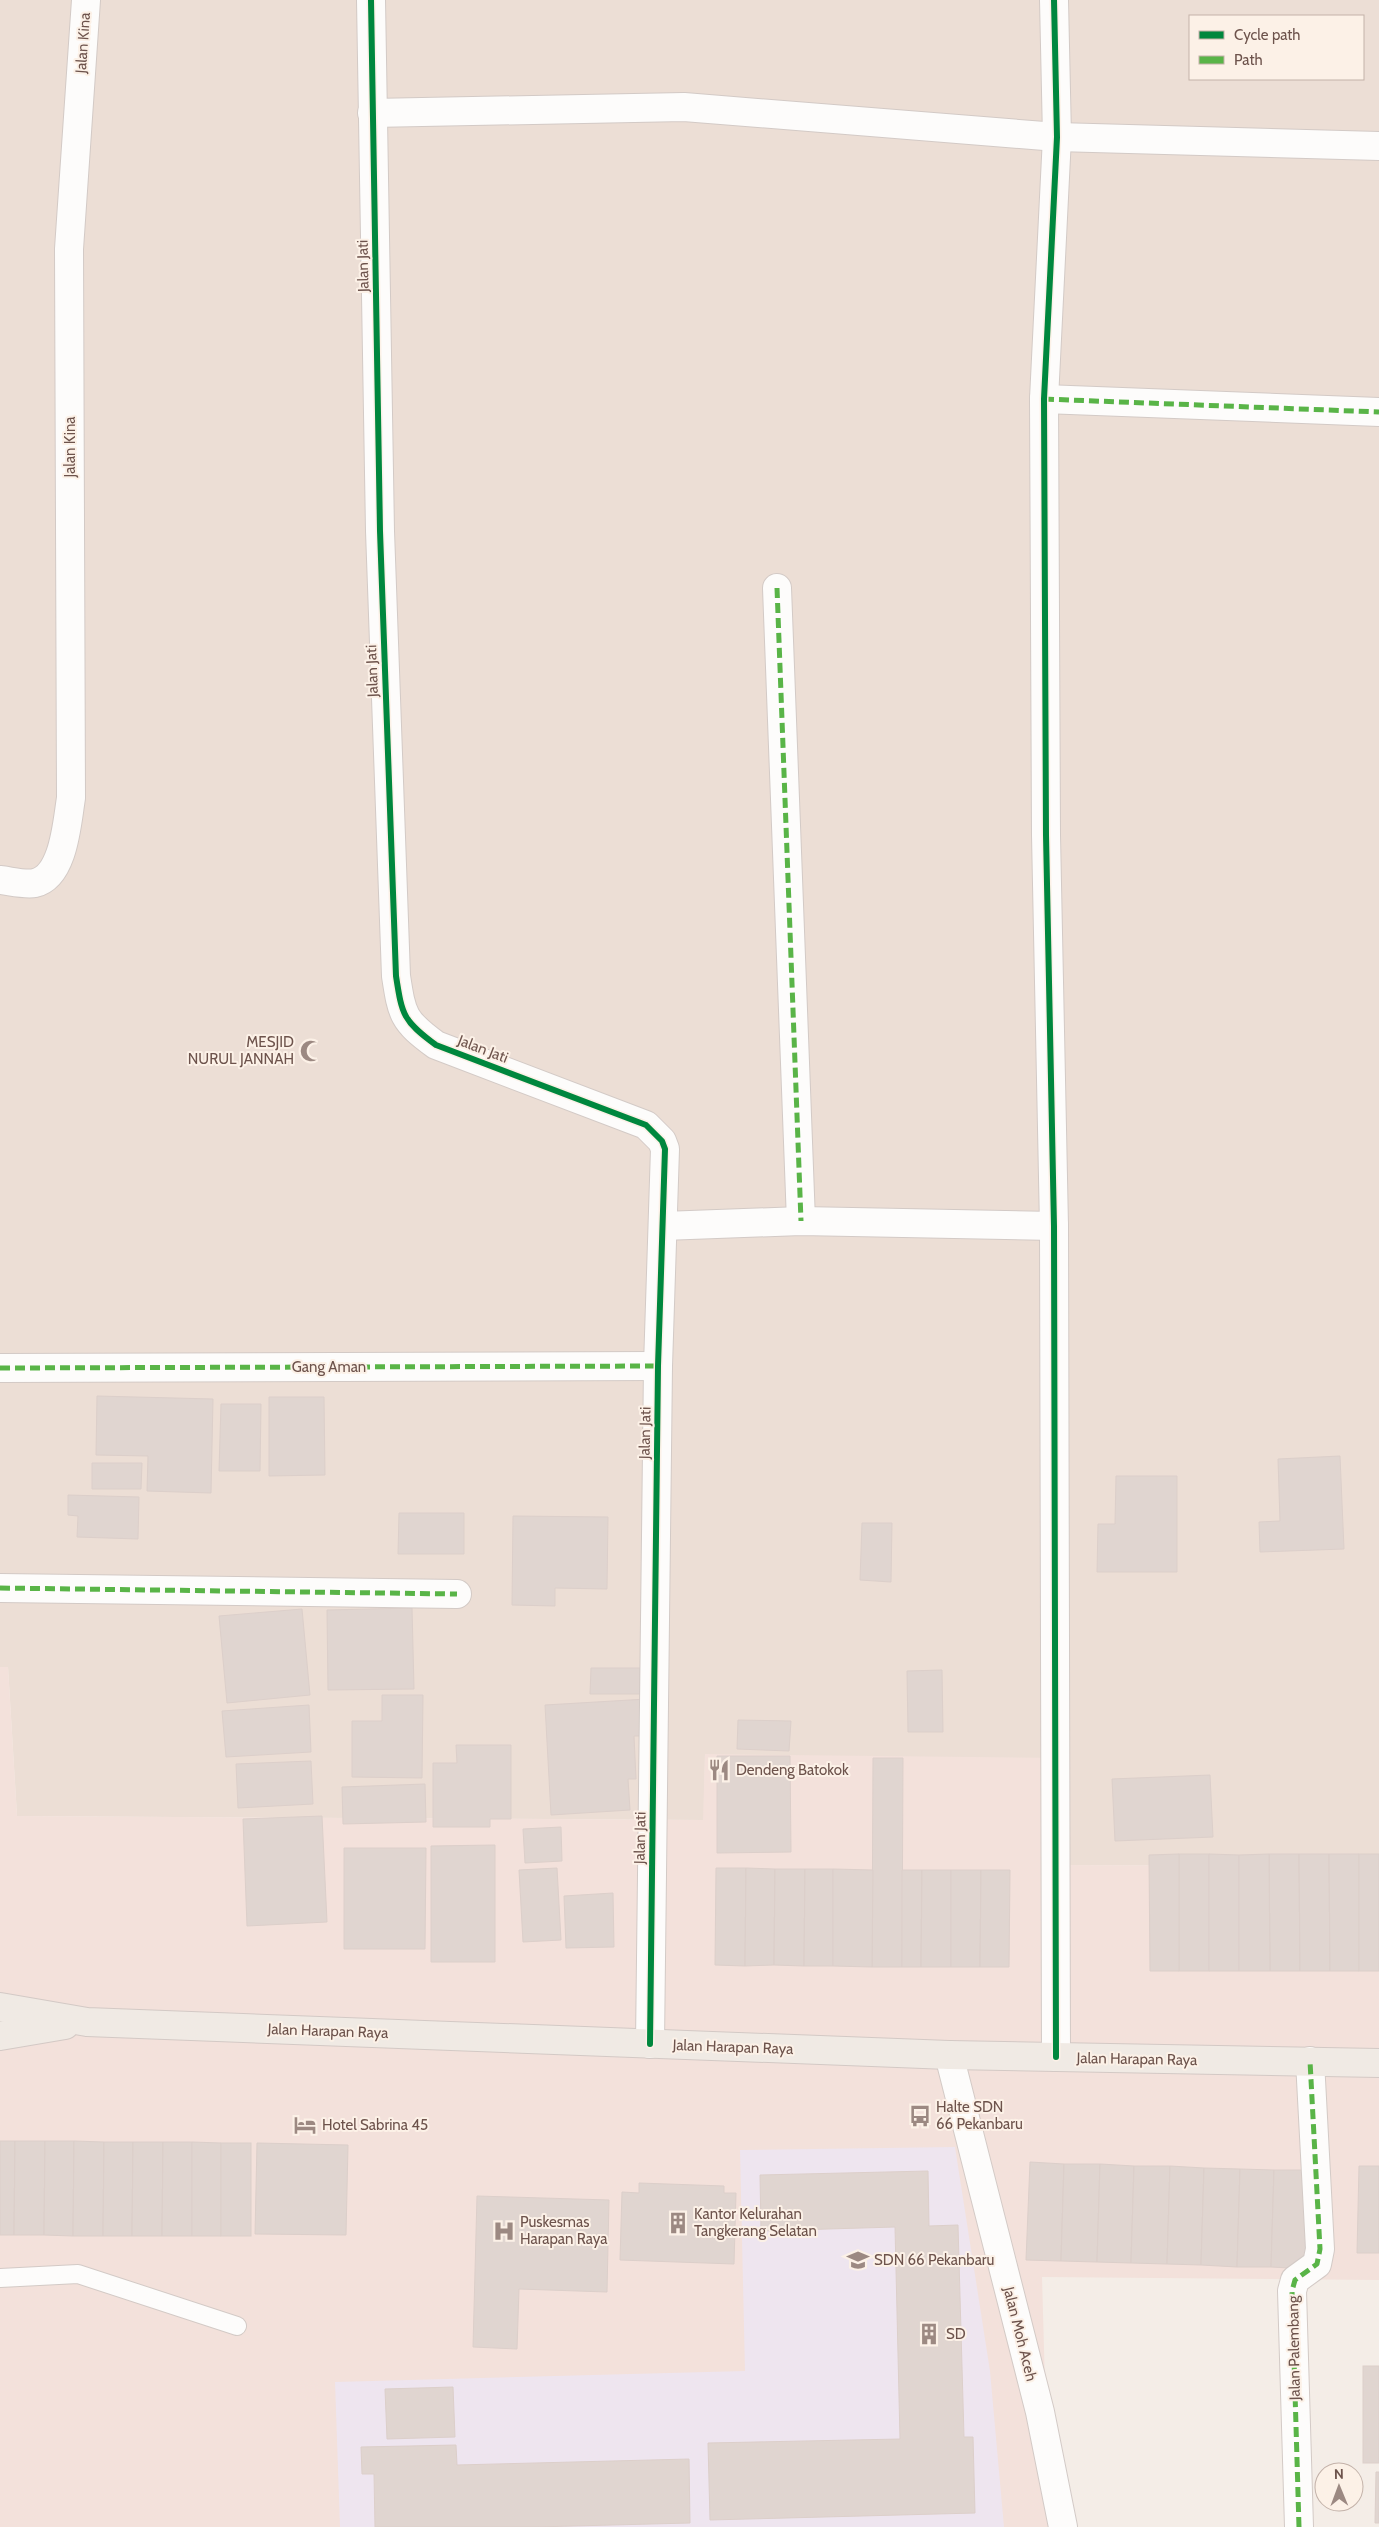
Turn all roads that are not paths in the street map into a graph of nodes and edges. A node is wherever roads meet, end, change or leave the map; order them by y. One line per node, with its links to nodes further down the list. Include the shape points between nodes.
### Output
1 (86, 0): 10 (street, Jalan Kina, via 69,249 71,798 60,856 51,872 35,883)
2 (371, 0): 4 (street, Jalan Jati)
3 (1054, 0): 5 (street)
4 (372, 113): 5 (street, via 684,107); 12 (street, Jalan Jati, via 380,531 396,976 401,1010 413,1028 436,1045 646,1125 656,1133 664,1149)
5 (1057, 137): 6 (street); 7 (street)
6 (1379, 146)
7 (1044, 399): 8 (street); 13 (street, via 1046,825)
8 (1379, 412)
9 (777, 588): 11 (street)
10 (0, 880)
11 (800, 1221): 12 (street); 13 (street)
12 (663, 1226): 14 (street, Jalan Jati)
13 (1054, 1226): 23 (street)
14 (658, 1366): 15 (street, Gang Aman); 21 (street, Jalan Jati)
15 (0, 1368)
16 (0, 1588): 17 (street)
17 (457, 1594)
18 (0, 2007): 19 (main road, Jalan Harapan Raya)
19 (86, 2022): 20 (main road, Jalan Harapan Raya); 21 (main road, Jalan Harapan Raya)
20 (0, 2036)
21 (650, 2044): 22 (main road, Jalan Harapan Raya)
22 (948, 2054): 23 (main road, Jalan Harapan Raya); 28 (street, Jalan Moh Aceh, via 1040,2412)
23 (1056, 2057): 24 (main road, Jalan Harapan Raya)
24 (1310, 2061): 25 (main road, Jalan Harapan Raya); 29 (street, Jalan Palembang, via 1320,2250 1317,2264 1295,2280 1292,2291)
25 (1379, 2063)
26 (0, 2278): 27 (lane, via 78,2274)
27 (237, 2326)
28 (1064, 2527)
29 (1299, 2527)

